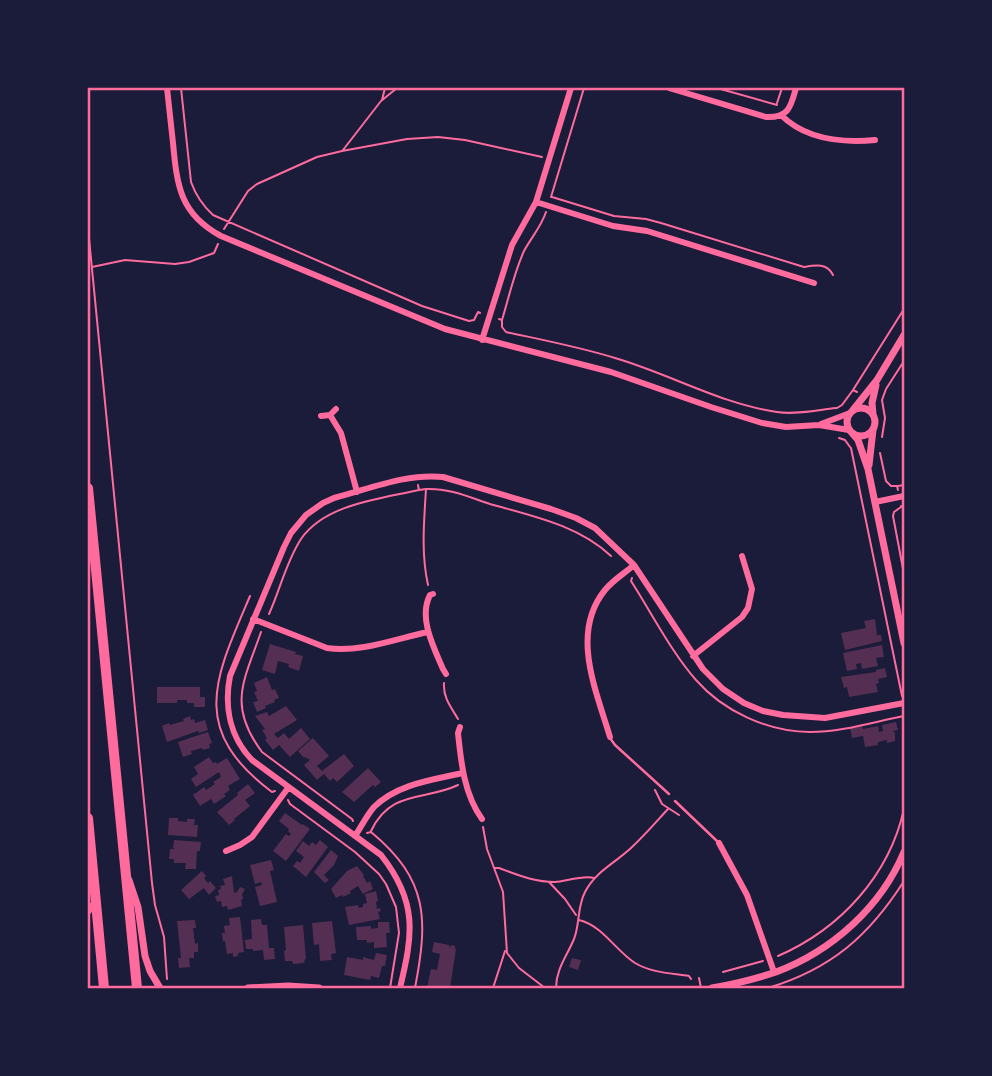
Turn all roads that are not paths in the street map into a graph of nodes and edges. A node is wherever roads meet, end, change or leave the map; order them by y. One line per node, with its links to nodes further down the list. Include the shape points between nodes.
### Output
1 (167, 88): 10 (street, via 181,195 206,227 427,323)
2 (571, 88): 7 (street)
3 (669, 88): 5 (street, via 766,117)
4 (796, 88): 5 (street, via 790,107)
5 (781, 115): 6 (street, via 794,126 831,140)
6 (875, 140)
7 (536, 202): 8 (street); 10 (street, via 512,245)
8 (814, 283)
9 (905, 335): 11 (street)
10 (482, 340): 17 (street, via 611,372 762,423)
11 (877, 380): 13 (street); 15 (street)
12 (336, 409): 14 (street)
13 (851, 411): 15 (street, via 864,408); 17 (street); 19 (street, via 847,422)
14 (330, 415): 16 (street); 22 (street, via 341,433)
15 (873, 415): 18 (street)
16 (321, 416)
17 (819, 425): 19 (street)
18 (873, 429): 19 (street, via 861,436); 20 (street)
19 (851, 431): 20 (street)
20 (868, 469): 24 (street)
21 (88, 488): 47 (highway)
22 (357, 492): 26 (street, via 417,477 443,477 585,522); 28 (street, via 323,503 300,522)
23 (902, 496): 24 (street)
24 (875, 502): 30 (street)
25 (741, 556): 31 (street, via 752,589 748,608)
26 (634, 565): 31 (street); 35 (street, via 609,584 593,609 587,634 588,660)
27 (431, 595): 29 (street)
28 (253, 619): 29 (street, via 335,649); 37 (street, via 230,676 227,700 231,723 246,754)
29 (428, 632): 32 (street)
30 (905, 643)
31 (693, 656): 33 (street, via 729,694 764,712 825,718)
32 (446, 674)
33 (904, 703)
34 (460, 727): 36 (street)
35 (610, 737): 38 (lane)
36 (464, 776): 41 (street); 42 (street, via 392,793 373,808)
37 (288, 789): 42 (street); 44 (street, via 252,837)
38 (669, 794)
39 (675, 801): 43 (lane)
40 (88, 818): 46 (highway)
41 (482, 819)
42 (355, 836): 57 (street, via 389,866 407,902 410,938)
43 (719, 844): 50 (street, via 747,895)
44 (226, 851)
45 (905, 852): 50 (street, via 878,897 848,929 810,956)
46 (90, 868): 48 (highway)
47 (126, 873): 53 (highway); 54 (street, via 138,907 145,956)
48 (96, 900): 49 (street); 52 (highway)
49 (88, 912)
50 (774, 972): 58 (street)
51 (259, 988): 55 (street); 56 (street)
52 (104, 989)
53 (137, 989)
54 (160, 989)
55 (248, 989)
56 (319, 989)
57 (400, 989)
58 (712, 989)

